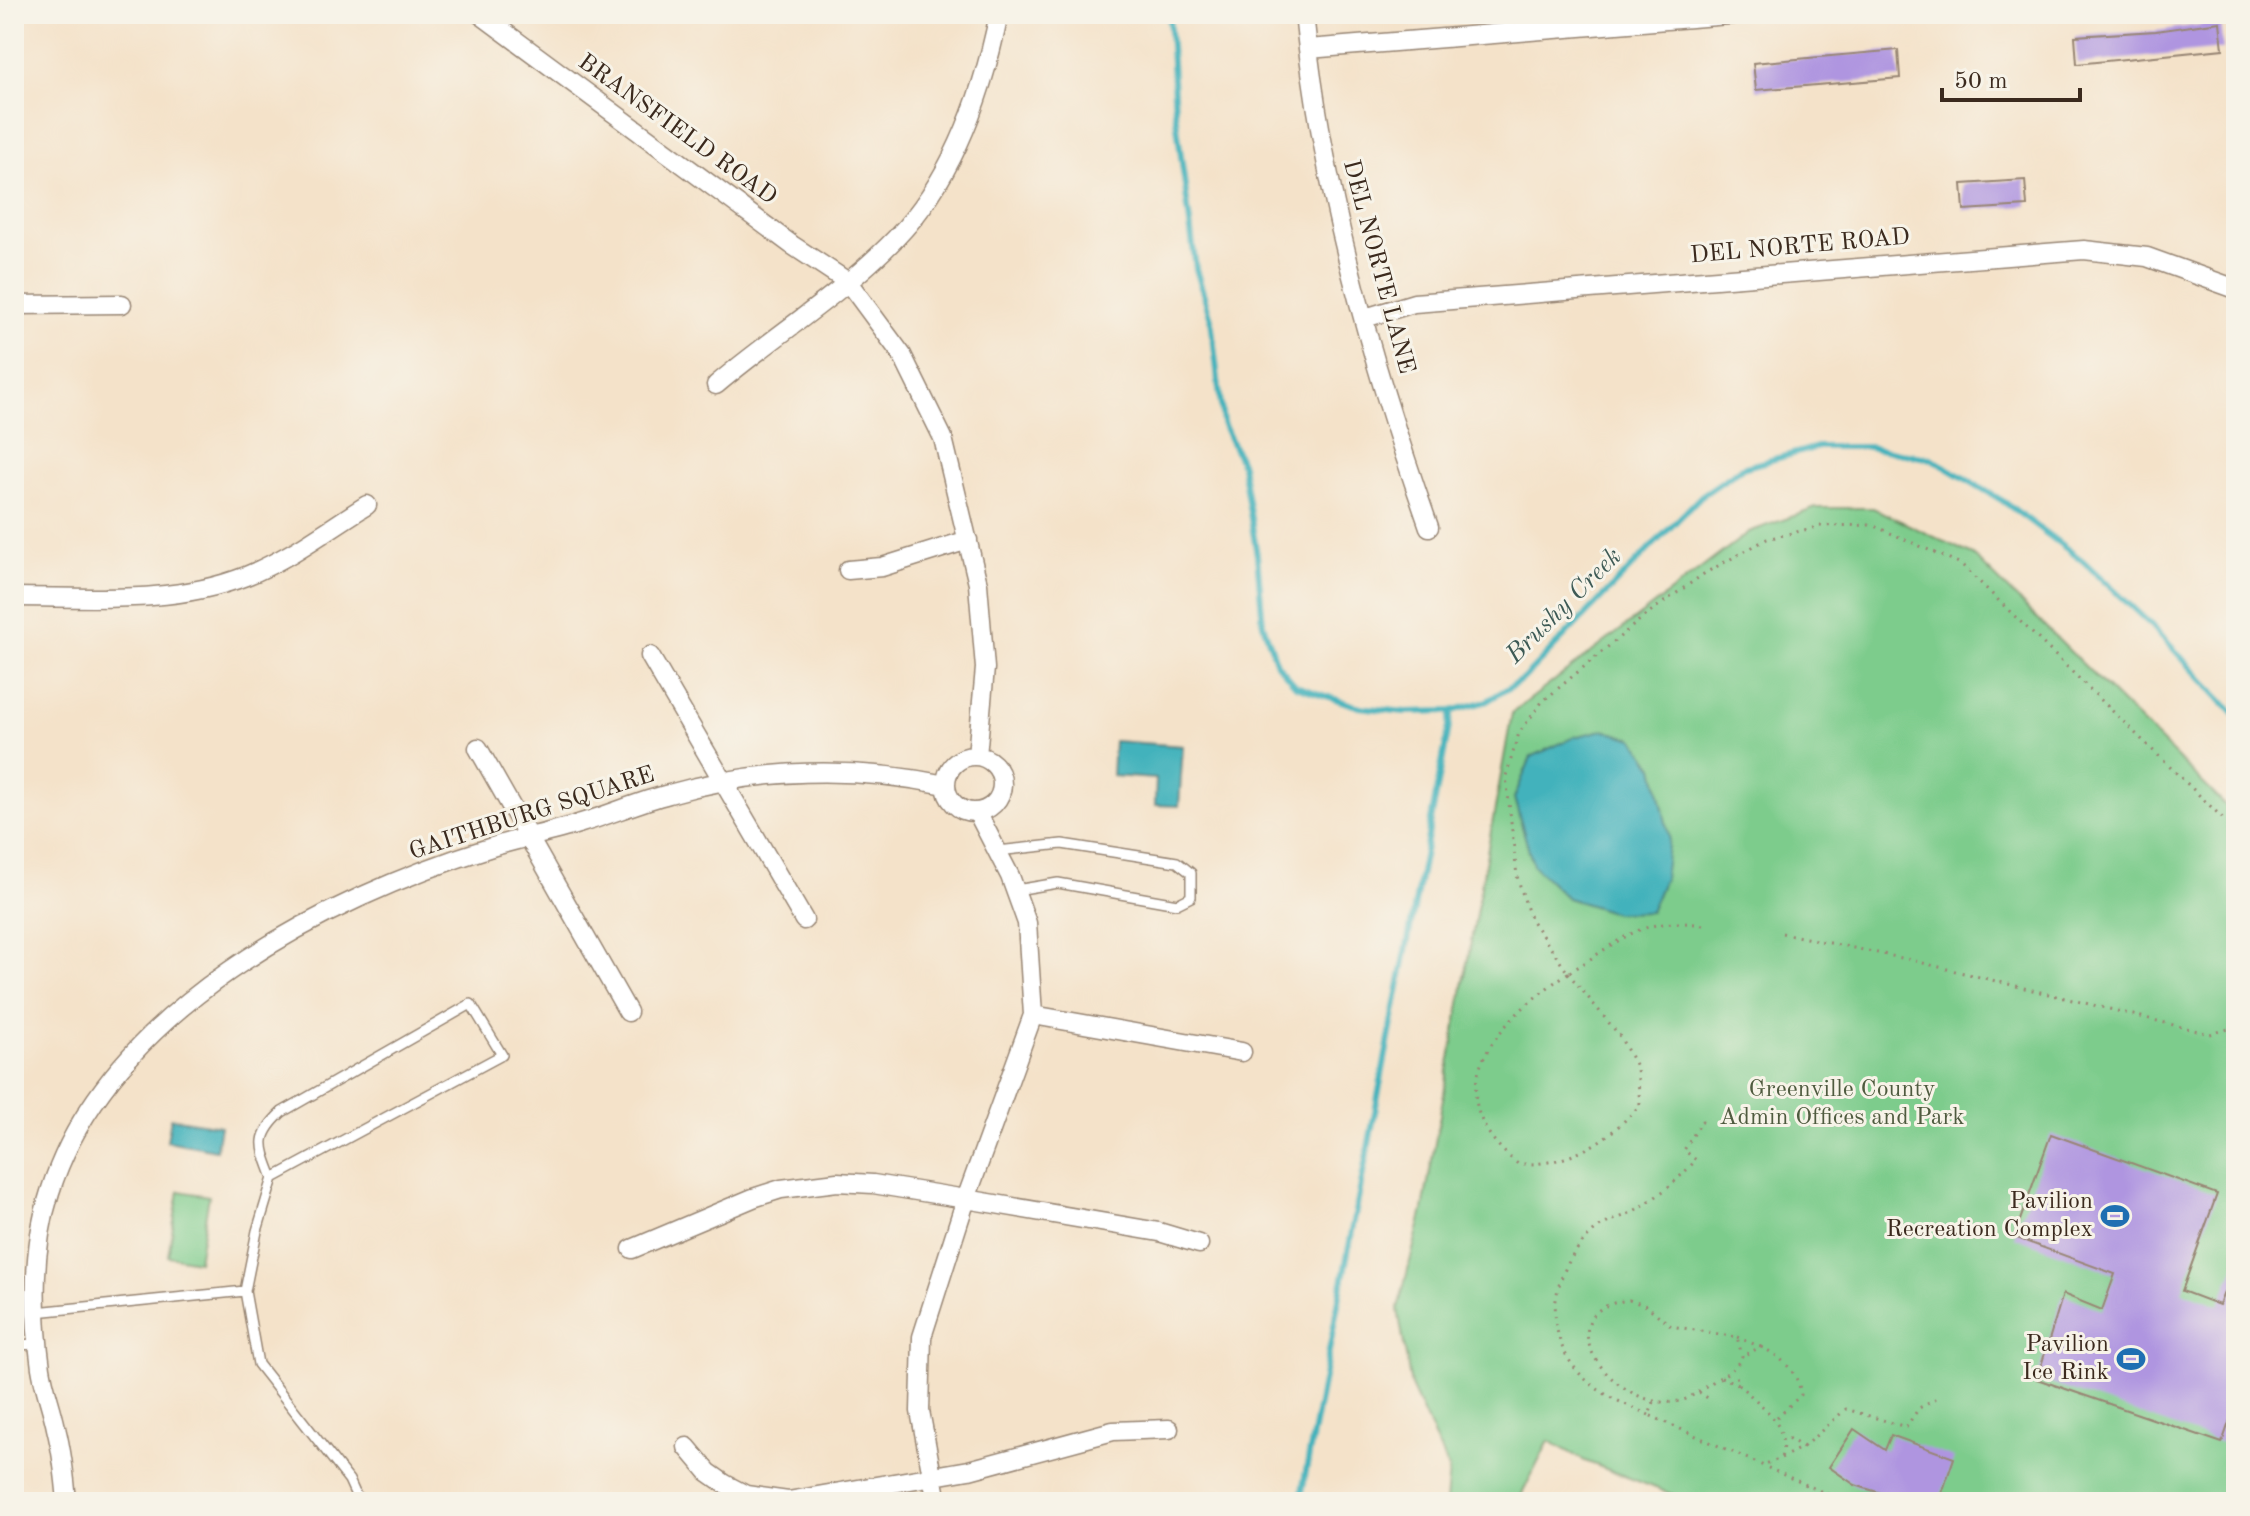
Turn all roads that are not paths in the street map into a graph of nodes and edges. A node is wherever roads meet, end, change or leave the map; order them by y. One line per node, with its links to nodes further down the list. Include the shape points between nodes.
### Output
1 (480, 14): 6 (street, BRANSFIELD ROAD)
2 (999, 14): 6 (street, via 972,109 934,187 896,238)
3 (1304, 14): 5 (street, DEL NORTE LANE)
4 (1741, 14): 5 (street)
5 (1308, 49): 10 (street, DEL NORTE LANE, via 1329,180)
6 (848, 282): 11 (street); 14 (street, BRANSFIELD ROAD, via 902,355 932,412 955,475)
7 (2236, 289): 10 (street, DEL NORTE ROAD, via 2147,257 2084,250 1414,303)
8 (122, 304): 9 (street)
9 (14, 305)
10 (1365, 318): 13 (street, DEL NORTE LANE)
11 (716, 385)
12 (367, 505): 16 (street, via 265,568 228,582 168,595)
13 (1429, 527)
14 (968, 540): 15 (street, via 882,567); 19 (street, BRANSFIELD ROAD, via 984,639)
15 (848, 570)
16 (14, 597)
17 (650, 656): 20 (street)
18 (478, 748): 23 (street)
19 (977, 756): 21 (street, via 955,763); 22 (street, via 999,771 1002,789 993,805)
20 (721, 782): 21 (street, GAITHBURG SQUARE, via 806,770 884,774); 23 (street, GAITHBURG SQUARE); 26 (street)
21 (946, 785): 22 (street, via 959,808)
22 (977, 812): 24 (street)
23 (529, 837): 27 (street); 35 (street, GAITHBURG SQUARE, via 491,847 300,927 239,963 161,1025 114,1076 57,1171 38,1247)
24 (998, 851): 25 (street); 25 (lane, via 1062,844 1177,862 1191,873 1193,884 1191,897 1177,904 1058,883)
25 (1016, 890): 28 (street, via 1030,945)
26 (804, 920)
27 (628, 1012)
28 (1033, 1015): 29 (street); 31 (street)
29 (1242, 1052)
30 (273, 1178): 30 (lane, via 502,1055 471,1004 282,1112 266,1127 261,1147); 34 (lane)
31 (966, 1199): 32 (street, via 1159,1232); 33 (street, via 873,1184 807,1184 753,1198); 40 (street, via 927,1315 920,1353 920,1411)
32 (1199, 1244)
33 (632, 1249)
34 (245, 1291): 35 (lane); 42 (lane, via 258,1364 349,1480)
35 (36, 1312): 36 (street, GAITHBURG SQUARE)
36 (39, 1344): 37 (lane); 41 (street, GAITHBURG SQUARE)
37 (14, 1345)
38 (1169, 1429): 40 (street, via 1113,1431)
39 (687, 1447): 40 (street, via 725,1484 771,1501)
40 (932, 1476): 43 (street)
41 (67, 1502)
42 (359, 1502)
43 (937, 1502)

